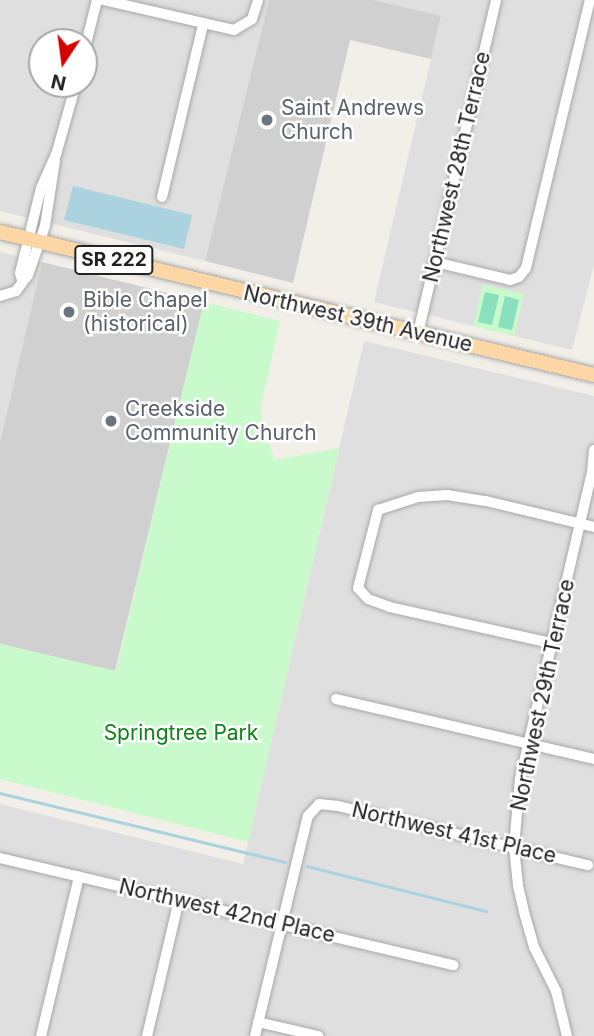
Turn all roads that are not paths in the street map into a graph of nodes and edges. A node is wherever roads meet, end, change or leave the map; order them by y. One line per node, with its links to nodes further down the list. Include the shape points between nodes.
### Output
1 (97, 0): 7 (street)
2 (103, 0): 6 (street)
3 (258, 0): 6 (street, via 245,25 234,30)
4 (496, 0): 12 (street, Northwest 28th Terrace)
5 (590, 0): 12 (street, via 527,268 510,280)
6 (203, 25): 9 (street)
7 (90, 28)
8 (72, 98): 11 (street, via 56,155 54,185)
9 (162, 197)
10 (0, 232): 11 (main road, Northwest 39th Avenue / SR 222)
11 (34, 240): 13 (street, via 29,275 16,291); 14 (main road, Northwest 39th Avenue / SR 222)
12 (435, 262): 14 (street, Northwest 28th Terrace)
13 (0, 296)
14 (418, 333): 15 (main road, Northwest 39th Avenue / SR 222)
15 (594, 375)
16 (594, 450): 17 (street, Northwest 29th Terrace)
17 (593, 472): 18 (street, Northwest 29th Terrace)
18 (580, 523): 19 (street); 20 (street, Northwest 29th Terrace); 20 (street, via 486,501 447,495 418,497 378,510 359,588 368,599 390,607)
19 (594, 527)
20 (551, 643): 22 (street, Northwest 29th Terrace)
21 (336, 699): 22 (street)
22 (528, 743): 23 (street); 24 (street, Northwest 29th Terrace)
23 (594, 759)
24 (514, 847): 26 (street, Northwest 41st Place); 29 (street, Northwest 41st Place, via 319,804 308,816); 36 (street, Northwest 29th Terrace, via 525,916 555,991)
25 (0, 858): 27 (street, Northwest 42nd Place)
26 (588, 864)
27 (79, 876): 28 (street, Northwest 42nd Place); 32 (street)
28 (180, 900): 29 (street, Northwest 42nd Place); 33 (street)
29 (282, 924): 30 (street, Northwest 42nd Place); 31 (street)
30 (454, 965)
31 (258, 1022): 34 (street); 35 (street)
32 (41, 1036)
33 (147, 1036)
34 (256, 1036)
35 (318, 1036)
36 (567, 1036)

